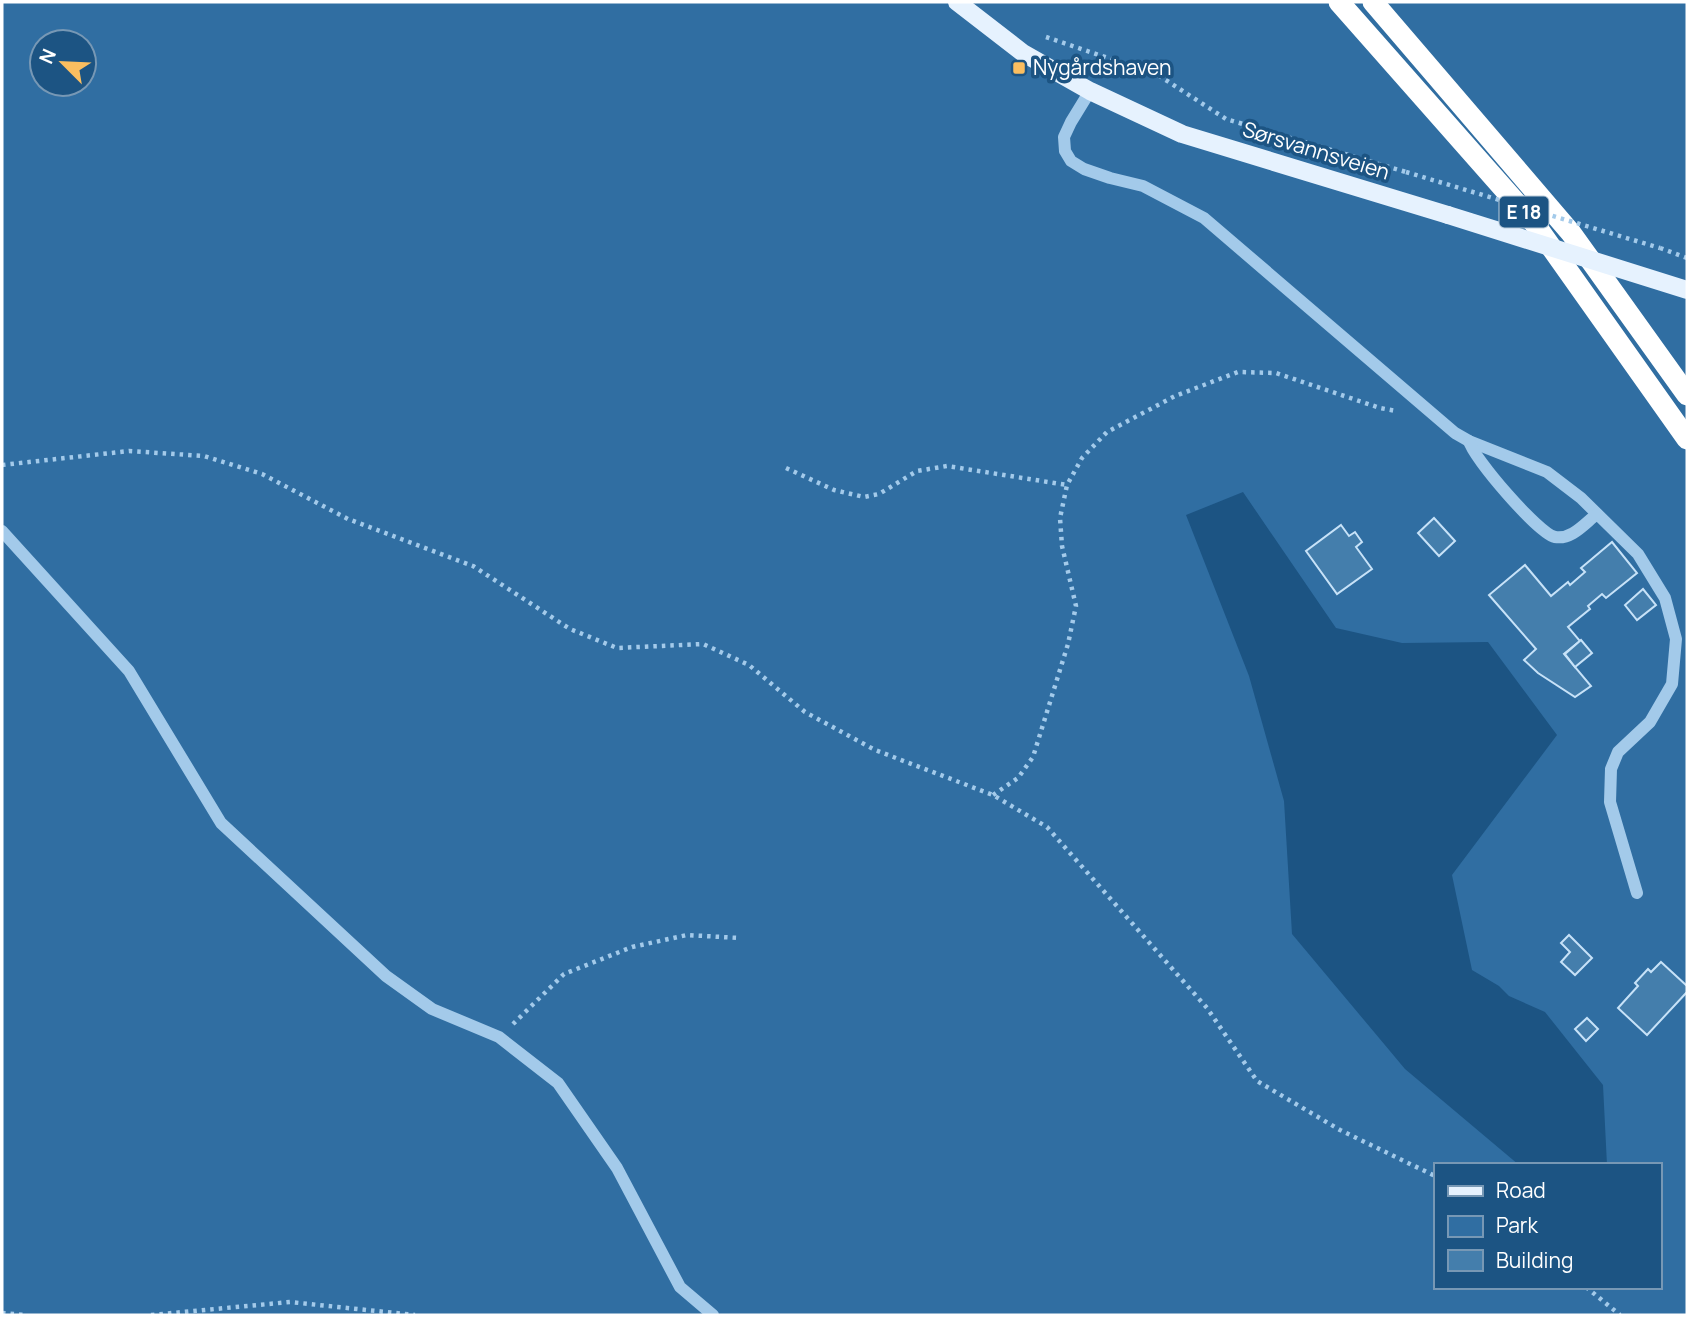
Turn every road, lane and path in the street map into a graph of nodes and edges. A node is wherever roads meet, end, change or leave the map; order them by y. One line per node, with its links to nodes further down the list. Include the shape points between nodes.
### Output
1 (957, 2): 5 (main road, Sørsvannsveien, via 1023,53)
2 (1339, 2): 10 (highway, E 18, via 1534,223)
3 (1373, 2): 8 (highway, E 18, via 1571,233)
4 (1037, 33): 6 (path, bridge, via 1158,75 1226,119)
5 (1090, 91): 7 (main road, Sørsvannsveien, bridge, via 1182,134); 9 (lane, via 1064,137 1071,161 1143,186 1205,218)
6 (1687, 258)
7 (1687, 290)
8 (1687, 395)
9 (1434, 416): 11 (lane); 14 (path, via 1380,408 1276,373 1238,372 1175,396 1107,432 1082,458)
10 (1687, 439)
11 (1469, 441): 15 (lane, via 1547,472); 15 (lane, via 1487,470 1547,534 1573,534)
12 (2, 465): 17 (path, via 130,452 204,456 262,474 348,519 472,566 570,629 617,648 703,644 749,665 805,712 875,750)
13 (786, 468): 14 (path, via 834,490 864,497 879,494 917,471 947,466)
14 (1067, 485): 17 (path, via 1060,518 1062,546 1076,606 1068,644 1033,757 1018,778)
15 (1597, 514): 18 (lane, via 1638,554 1665,598 1676,639 1672,684 1650,722 1618,752 1611,769 1610,802)
16 (2, 531): 20 (lane, via 129,671 221,823 386,976 432,1009)
17 (993, 795): 21 (path, via 1047,827 1207,1008 1257,1081 1340,1130)
18 (1637, 893)
19 (739, 938): 20 (path, via 687,935 632,947 564,974)
20 (499, 1037): 27 (lane, via 558,1083 617,1168 680,1287)
21 (1434, 1176)
22 (1588, 1289): 28 (path)
23 (2, 1313): 24 (path)
24 (24, 1315)
25 (151, 1315): 26 (path, via 290,1302)
26 (415, 1315)
27 (713, 1315)
28 (1620, 1315)

